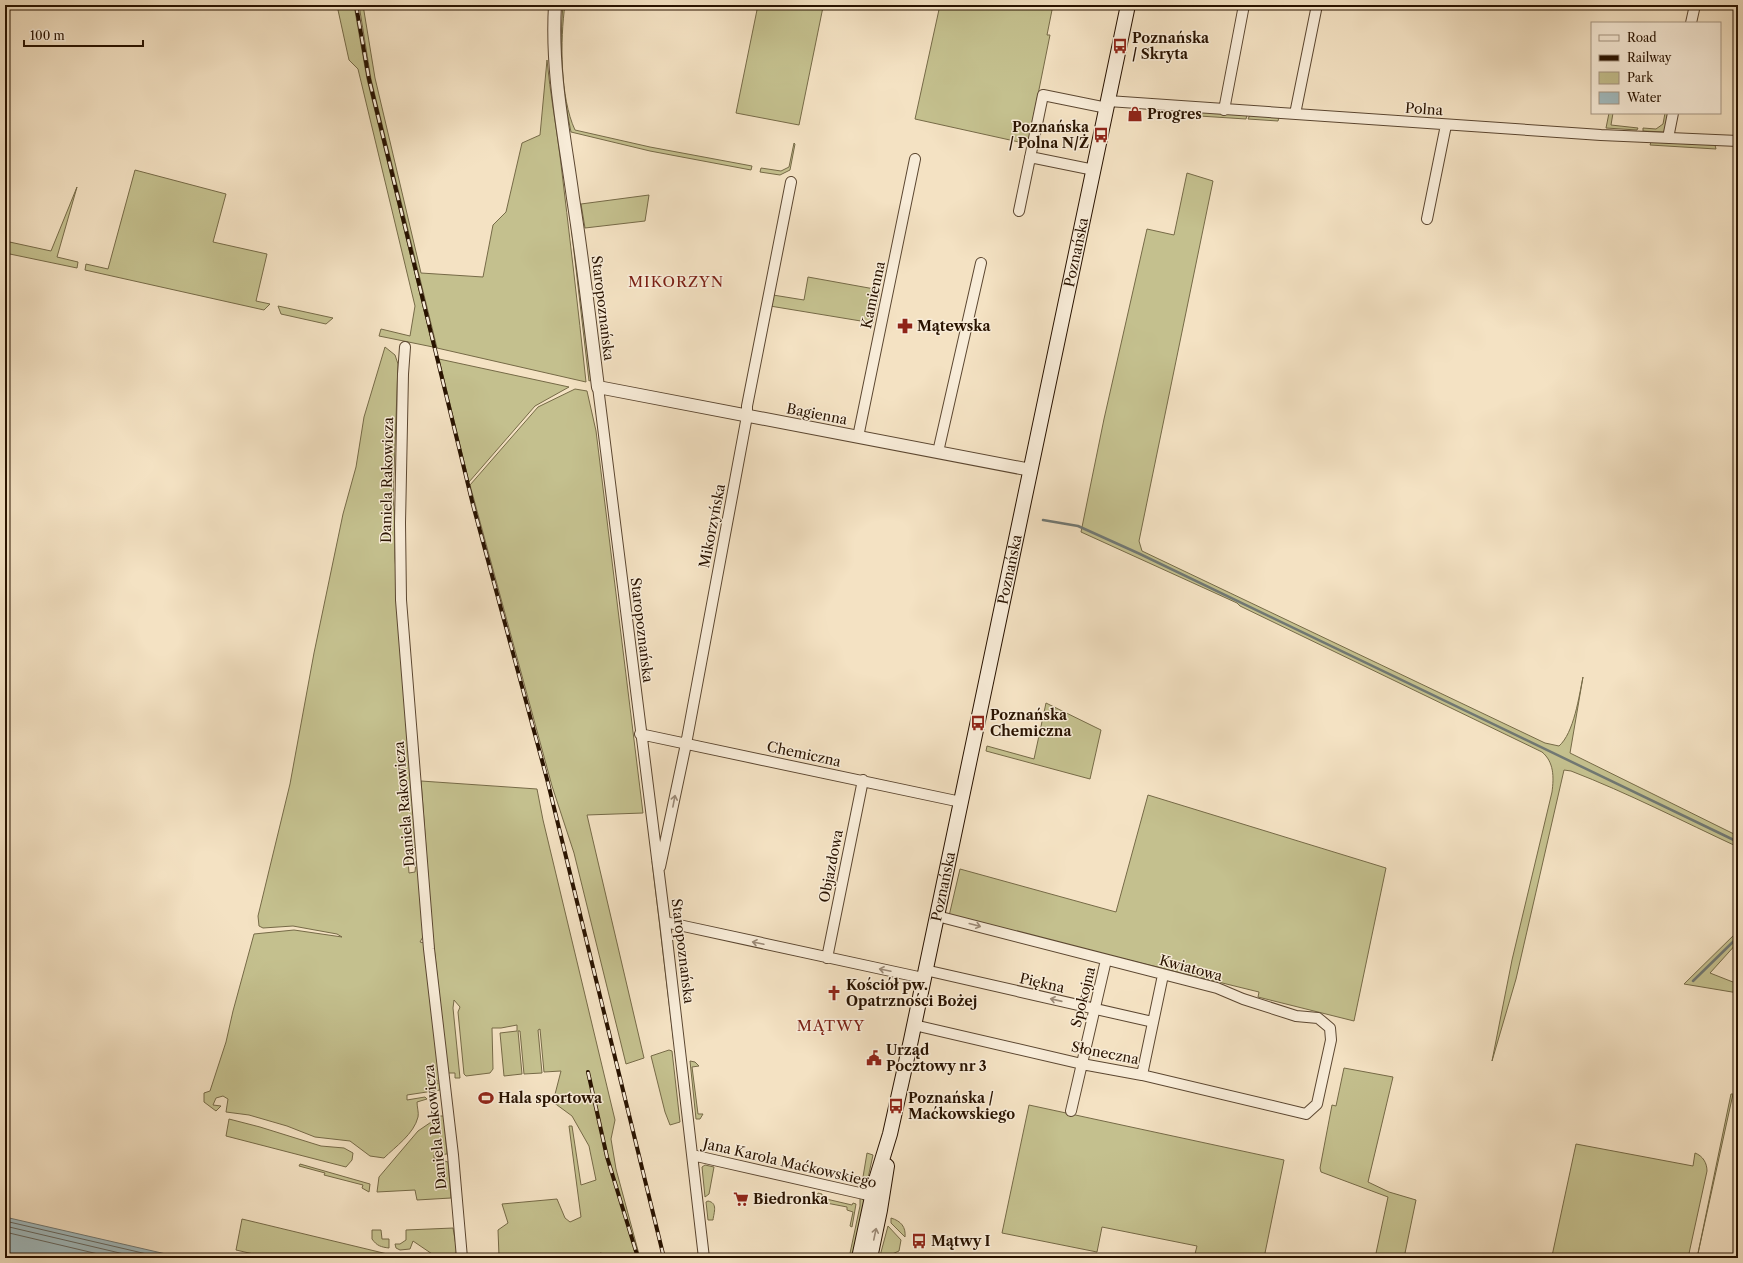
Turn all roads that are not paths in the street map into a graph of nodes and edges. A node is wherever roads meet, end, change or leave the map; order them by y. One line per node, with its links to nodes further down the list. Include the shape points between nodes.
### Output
1 (556, 5): 22 (street, Staropoznańska, via 554,54 557,98 574,200)
2 (1128, 5): 7 (main road, Poznańska)
3 (1244, 5): 8 (street)
4 (1317, 5): 9 (street)
5 (1695, 5): 6 (street)
6 (1691, 22)
7 (1107, 104): 8 (street, Polna); 14 (street, Polna, via 1043,95); 16 (main road, Poznańska)
8 (1224, 110): 9 (street, Polna)
9 (1295, 114): 11 (street, Polna)
10 (1673, 114): 12 (street)
11 (1446, 125): 12 (street, Polna); 19 (street)
12 (1668, 138): 13 (street, Polna)
13 (1738, 141)
14 (1030, 157): 16 (street); 18 (street)
15 (915, 158): 24 (street, Kamienna)
16 (1094, 170): 26 (main road, Poznańska)
17 (791, 182): 23 (street, Mikorzyńska)
18 (1019, 211)
19 (1427, 219)
20 (981, 263): 25 (street)
21 (405, 347): 50 (street, Daniela Rakowicza, via 400,515 401,600 429,949)
22 (598, 387): 23 (street, Bagienna); 27 (street, Staropoznańska)
23 (747, 416): 24 (street, Bagienna); 28 (street, Mikorzyńska)
24 (858, 437): 25 (street, Bagienna)
25 (938, 452): 26 (street, Bagienna)
26 (1031, 470): 30 (main road, Poznańska)
27 (640, 734): 28 (street, Chemiczna); 31 (street, Staropoznańska)
28 (686, 744): 29 (street, Chemiczna); 32 (street, Mikorzyńska, one-way to 28)
29 (863, 780): 30 (street, Chemiczna); 36 (street, Objazdowa)
30 (961, 802): 34 (main road, Poznańska)
31 (654, 839): 32 (street); 33 (street, Staropoznańska)
32 (666, 839): 33 (street, Mikorzyńska)
33 (659, 875): 35 (street, Staropoznańska)
34 (937, 916): 37 (street, Kwiatowa, one-way to 37); 38 (main road, Poznańska)
35 (665, 922): 36 (street, one-way to 35); 47 (street, Staropoznańska)
36 (827, 958): 38 (street, one-way to 36)
37 (1106, 960): 39 (street, Kwiatowa); 40 (street, Spokojna)
38 (924, 974): 40 (street, Piękna, one-way to 38); 42 (main road, Poznańska)
39 (1164, 975): 41 (street); 45 (street, Kwiatowa, via 1218,988 1296,1016 1318,1018 1330,1028 1331,1040 1316,1104 1306,1114)
40 (1094, 1009): 41 (street, Piękna); 43 (street, Spokojna)
41 (1153, 1022): 44 (street)
42 (914, 1025): 43 (street, Słoneczna); 48 (main road, Poznańska)
43 (1082, 1064): 44 (street, Słoneczna); 46 (street, Spokojna)
44 (1142, 1075): 45 (street, Słoneczna)
45 (1292, 1110)
46 (1071, 1111)
47 (692, 1155): 48 (street, Jana Karola Maćkowskiego); 51 (street, Staropoznańska)
48 (877, 1197): 49 (main road, Poznańska)
49 (863, 1255)
50 (462, 1258)
51 (704, 1258)

